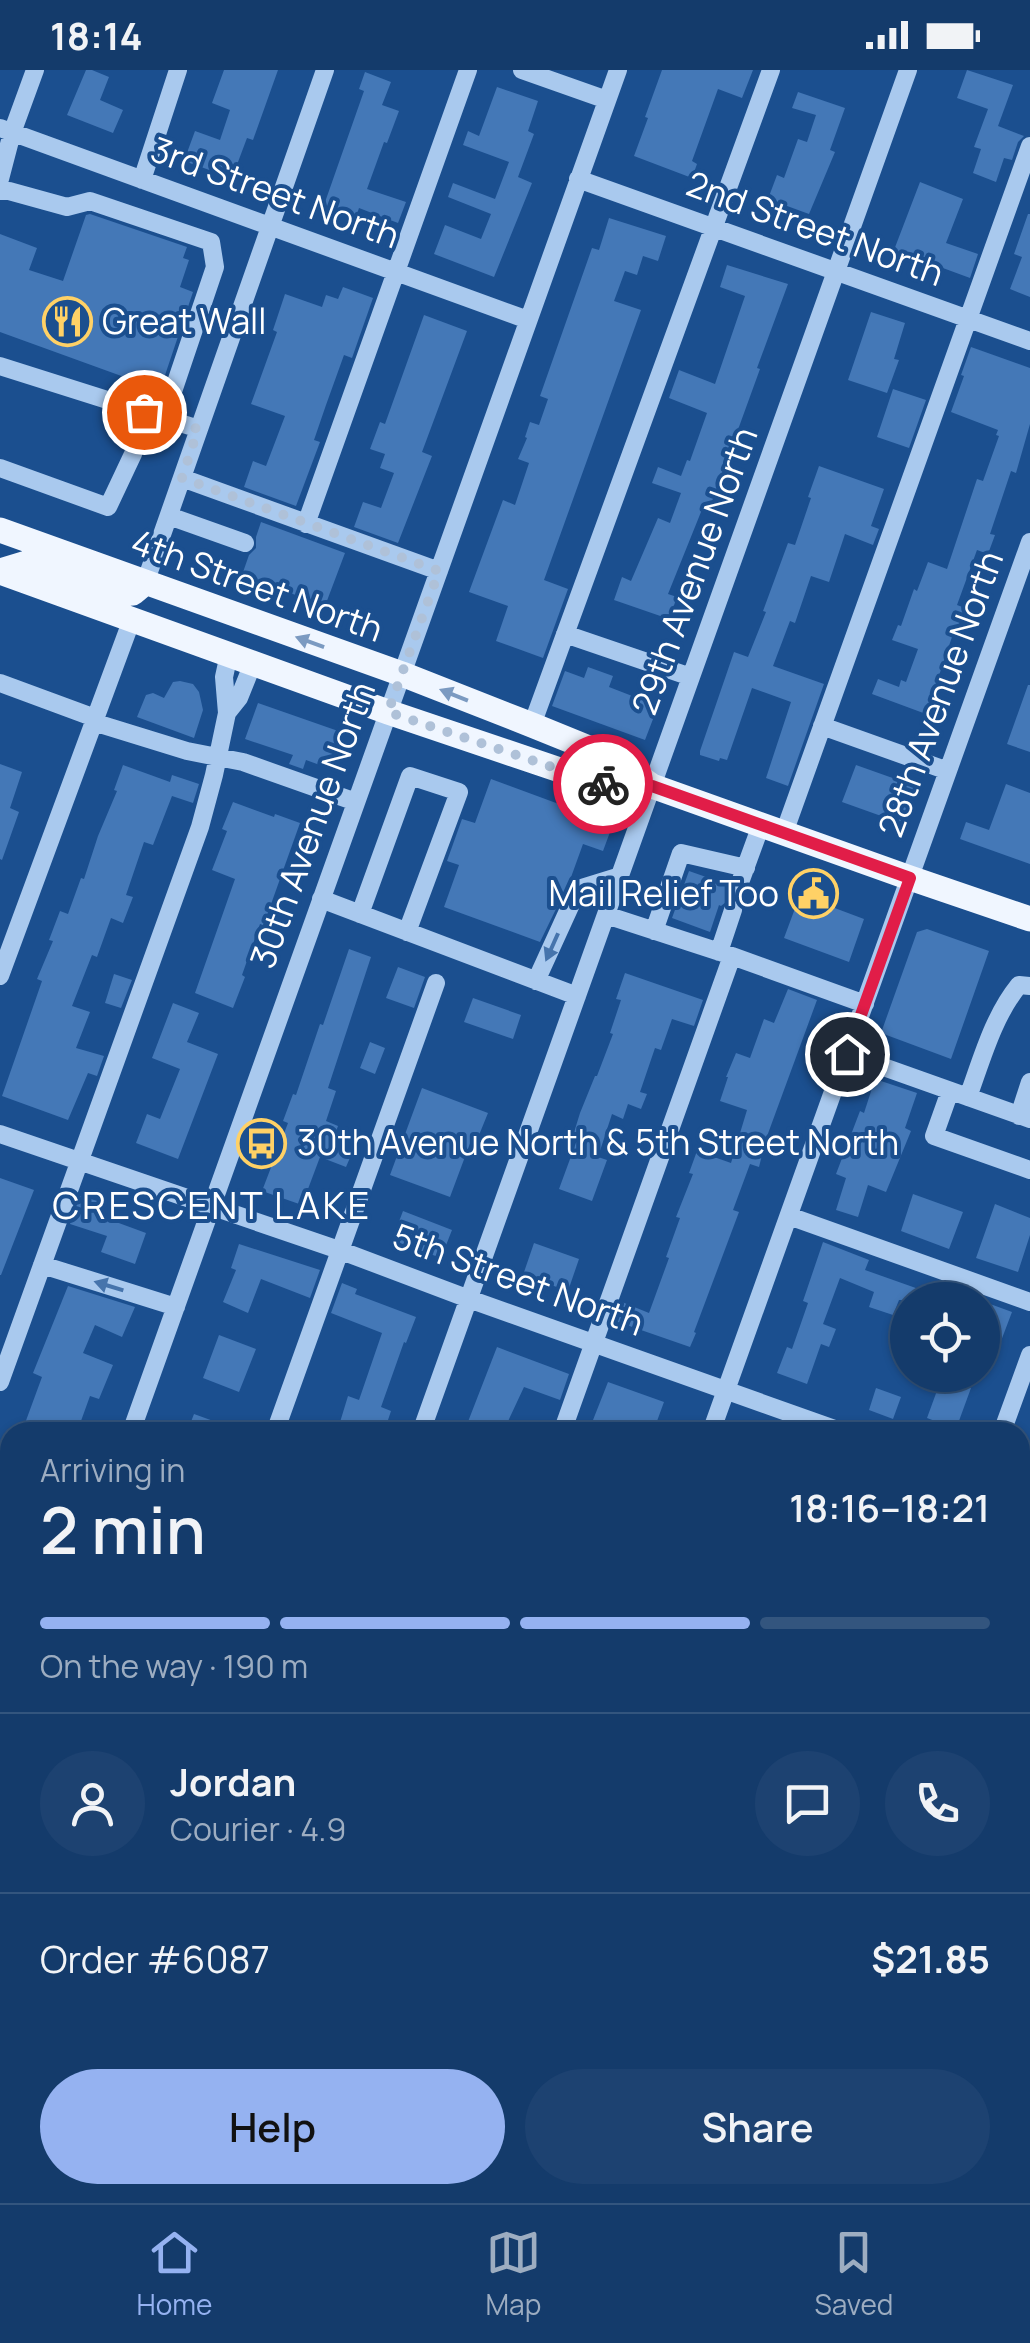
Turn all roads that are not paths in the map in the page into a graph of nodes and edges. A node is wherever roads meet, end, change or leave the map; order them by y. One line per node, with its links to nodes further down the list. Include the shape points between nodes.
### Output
1 (35, 70): 10 (street)
2 (178, 70): 14 (street)
3 (324, 70): 16 (street)
4 (468, 70): 18 (street)
5 (522, 70): 9 (street)
6 (618, 70): 9 (street, 30th Avenue North)
7 (771, 70): 17 (street)
8 (908, 70): 19 (street, 29th Avenue North)
9 (607, 100): 13 (street, 30th Avenue North)
10 (6, 131): 12 (street); 14 (street, 3rd Street North)
11 (1030, 146): 20 (street)
12 (0, 179)
13 (578, 179): 17 (street, 2nd Street North); 21 (street, 30th Avenue North)
14 (142, 180): 16 (street, 3rd Street North)
15 (0, 191): 25 (street, via 67,208 90,202 211,242 215,267)
16 (269, 226): 18 (street, 3rd Street North); 26 (street)
17 (714, 228): 19 (street, 2nd Street North); 38 (street)
18 (396, 272): 21 (street, 3rd Street North); 30 (street)
19 (836, 272): 20 (street, 2nd Street North); 41 (street, 29th Avenue North)
20 (968, 319): 22 (street, 2nd Street North); 46 (street)
21 (528, 320): 34 (street, 30th Avenue North)
22 (1030, 341)
23 (0, 366): 24 (street)
24 (144, 412): 25 (street); 27 (street, via 108,507)
25 (164, 418): 26 (street)
26 (198, 429): 28 (street)
27 (0, 468)
28 (182, 478): 29 (street); 30 (street)
29 (168, 516): 33 (street); 36 (street)
30 (306, 524): 34 (street)
31 (0, 530): 36 (main road, 4th Street North)
32 (1030, 542): 48 (street, 28th Avenue North)
33 (244, 543)
34 (439, 571): 40 (street, 30th Avenue North)
35 (0, 572): 36 (main road, via 30,562 119,594); 37 (main road, 4th Street North)
36 (145, 584): 40 (main road, 4th Street North, one-way to 36)
37 (132, 619): 39 (main road, 4th Street North); 44 (street)
38 (566, 634): 41 (street); 45 (street)
39 (241, 659): 43 (main road, 4th Street North); 47 (street, via 224,677 227,713)
40 (402, 674): 43 (street, 30th Avenue North); 45 (main road, 4th Street North, one-way to 40)
41 (691, 677): 49 (street, 29th Avenue North)
42 (0, 683): 44 (street)
43 (388, 712): 49 (main road, 4th Street North, via 600,784); 50 (street, 30th Avenue North)
44 (94, 720): 47 (street); 64 (street)
45 (532, 725): 49 (main road, 4th Street North, via 611,757)
46 (822, 726): 48 (street); 51 (street)
47 (217, 757): 50 (street); 75 (street, via 200,827)
48 (948, 771): 54 (street, 28th Avenue North)
49 (652, 786): 51 (main road, 4th Street North); 53 (street, 29th Avenue North)
50 (356, 802): 56 (street, 30th Avenue North)
51 (772, 829): 52 (street); 54 (main road, 4th Street North)
52 (746, 868): 55 (street); 61 (street, via 681,853)
53 (620, 876): 59 (street, 29th Avenue North); 65 (street, one-way to 65, via 578,889)
54 (910, 878): 60 (main road, 4th Street North); 69 (street, 28th Avenue North)
55 (738, 888)
56 (322, 900): 58 (street); 77 (street, 30th Avenue North)
57 (733, 910): 63 (street)
58 (360, 914): 62 (street); 62 (street, via 410,776 459,792)
59 (606, 915): 61 (street); 68 (street, 29th Avenue North)
60 (1030, 919)
61 (654, 930): 63 (street)
62 (407, 932): 65 (street)
63 (725, 954): 69 (street); 84 (street)
64 (0, 976)
65 (536, 981): 68 (street)
66 (436, 983): 79 (street)
67 (1030, 986): 72 (street, via 1019,986 1008,998)
68 (577, 996): 81 (street, 29th Avenue North)
69 (865, 1004): 70 (street, 28th Avenue North)
70 (847, 1054): 72 (street); 78 (street, 28th Avenue North)
71 (1030, 1082): 73 (street)
72 (959, 1094): 73 (street); 76 (street, via 934,1136)
73 (1025, 1117)
74 (0, 1134): 75 (street, 5th Street North)
75 (79, 1161): 77 (street, 5th Street North); 80 (street)
76 (1030, 1170)
77 (212, 1206): 79 (street, 5th Street North); 83 (street, 30th Avenue North)
78 (789, 1216): 82 (street); 87 (street, 28th Avenue North)
79 (339, 1250): 81 (street, 5th Street North); 89 (street)
80 (42, 1265): 83 (street, one-way to 80); 86 (street)
81 (468, 1299): 84 (street, 5th Street North); 90 (street, 29th Avenue North)
82 (1030, 1302)
83 (176, 1307): 88 (street, 30th Avenue North)
84 (594, 1343): 87 (street, 5th Street North); 91 (street)
85 (1030, 1355): 94 (street)
86 (0, 1382)
87 (727, 1390): 92 (street, 28th Avenue North); 93 (street, 5th Street North)
88 (135, 1422)
89 (279, 1422)
90 (425, 1422)
91 (566, 1422)
92 (716, 1422)
93 (815, 1422)
94 (1006, 1422)

